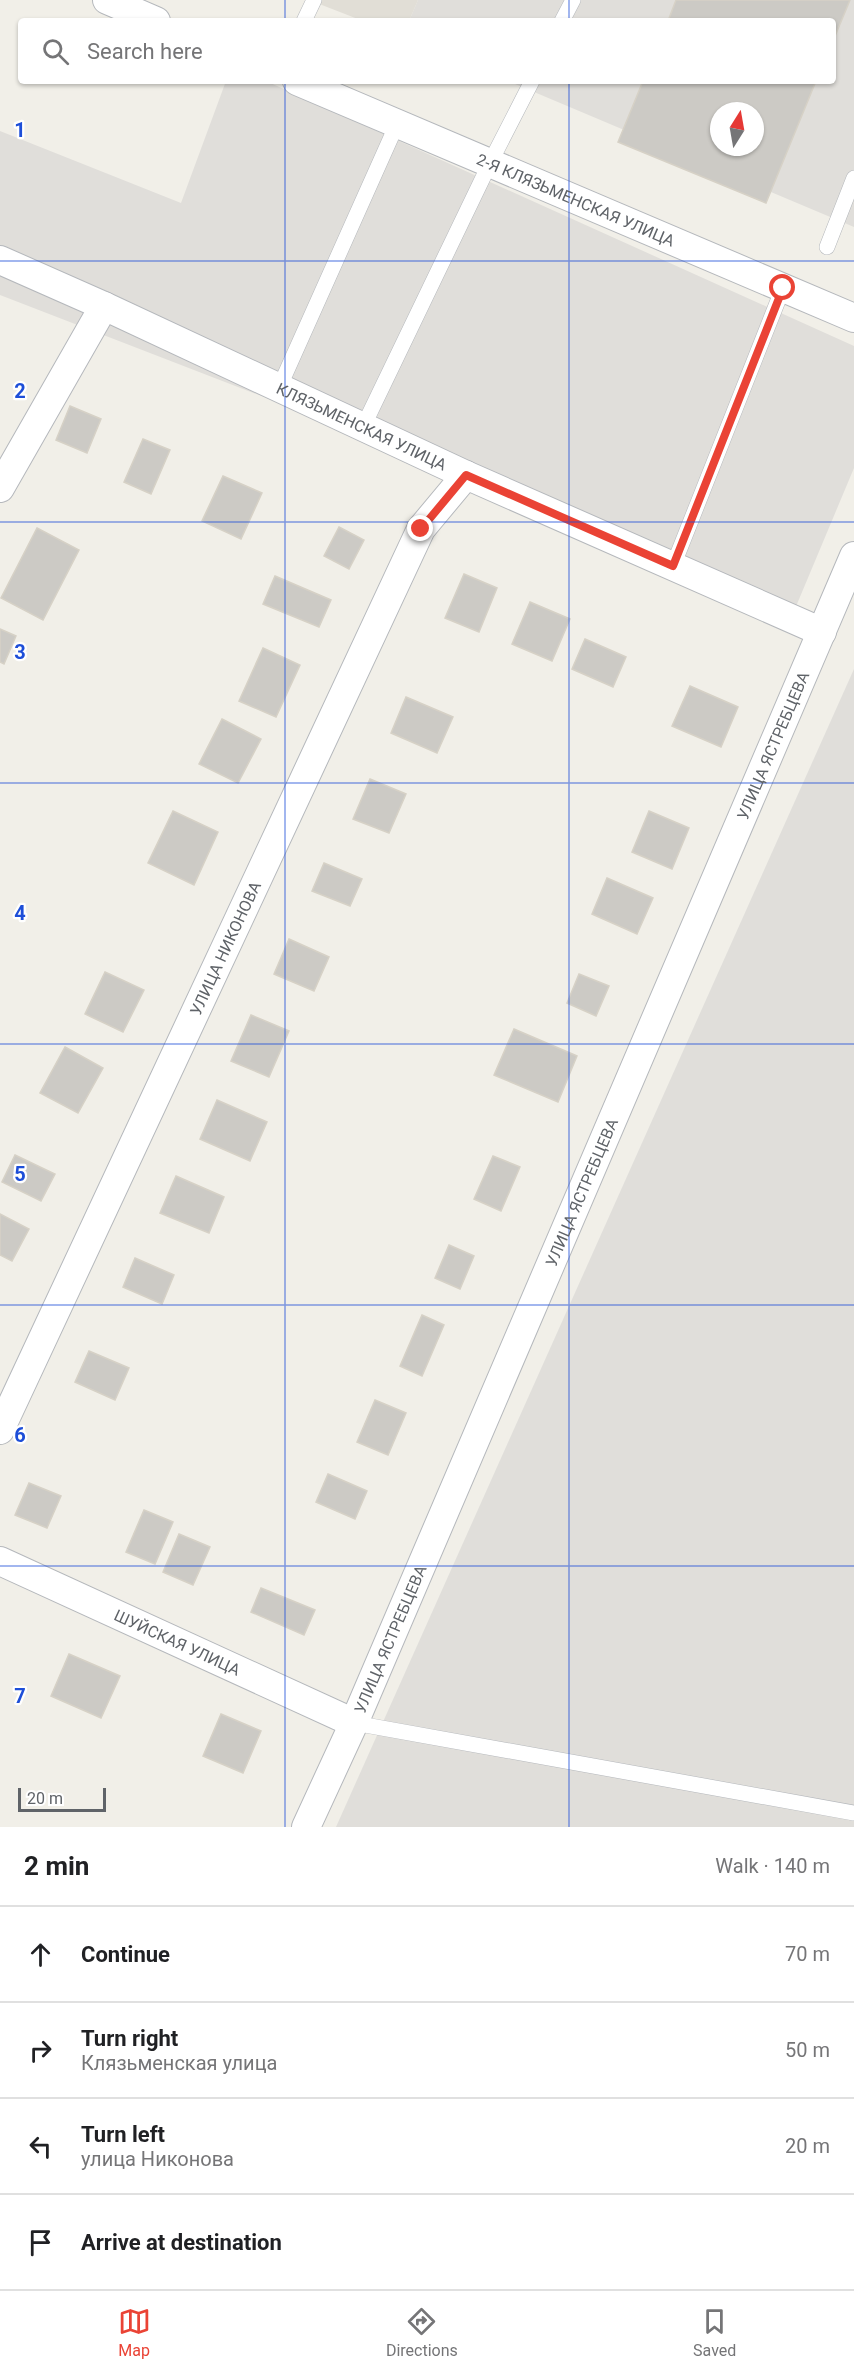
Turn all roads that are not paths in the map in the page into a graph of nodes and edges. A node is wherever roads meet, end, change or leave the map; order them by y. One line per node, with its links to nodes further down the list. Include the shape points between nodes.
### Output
1 (107, 0): 4 (street)
2 (314, 0): 5 (lane)
3 (573, 0): 6 (lane)
4 (149, 18)
5 (305, 18)
6 (564, 18)
7 (304, 84): 9 (street, 2-Я КЛЯЗЬМЕНСКАЯ УЛИЦА)
8 (530, 84): 10 (lane)
9 (397, 124): 10 (street, 2-Я КЛЯЗЬМЕНСКАЯ УЛИЦА); 17 (lane)
10 (490, 163): 14 (street, 2-Я КЛЯЗЬМЕНСКАЯ УЛИЦА); 18 (lane)
11 (854, 178): 12 (lane)
12 (827, 247)
13 (0, 260): 15 (street, КЛЯЗЬМЕНСКАЯ УЛИЦА)
14 (783, 288): 16 (street, 2-Я КЛЯЗЬМЕНСКАЯ УЛИЦА); 22 (lane)
15 (104, 306): 17 (street, КЛЯЗЬМЕНСКАЯ УЛИЦА); 20 (street)
16 (854, 318)
17 (279, 388): 18 (street, КЛЯЗЬМЕНСКАЯ УЛИЦА)
18 (363, 427): 19 (street, КЛЯЗЬМЕНСКАЯ УЛИЦА)
19 (466, 475): 22 (street, КЛЯЗЬМЕНСКАЯ УЛИЦА); 24 (street, УЛИЦА НИКОНОВА, via 421,529)
20 (0, 488)
21 (854, 556): 23 (street, УЛИЦА ЯСТРЕБЦЕВА)
22 (673, 566): 23 (street, КЛЯЗЬМЕНСКАЯ УЛИЦА)
23 (822, 632): 26 (street, УЛИЦА ЯСТРЕБЦЕВА)
24 (0, 1430)
25 (0, 1561): 26 (street, ШУЙСКАЯ УЛИЦА)
26 (354, 1723): 27 (lane); 28 (street, УЛИЦА ЯСТРЕБЦЕВА)
27 (854, 1813)
28 (306, 1827)

